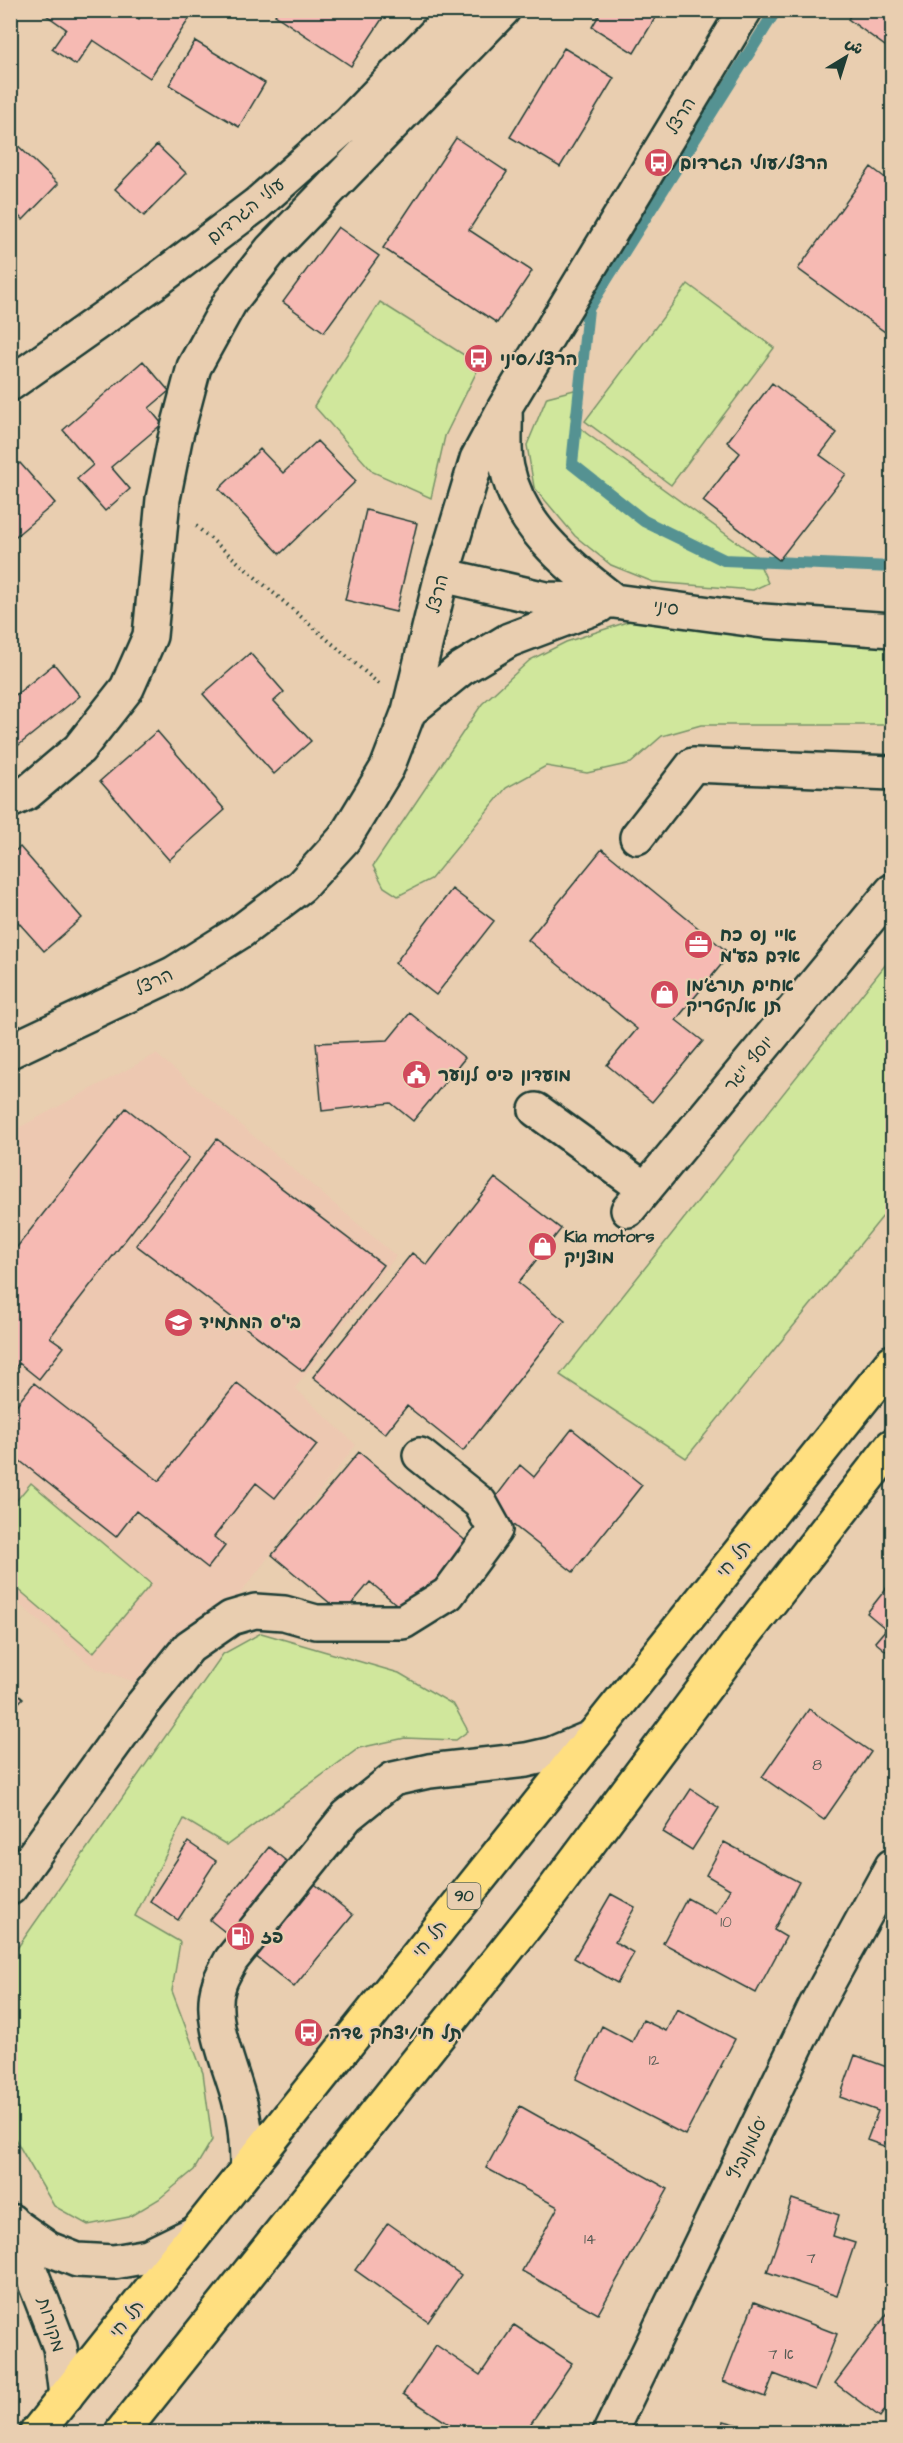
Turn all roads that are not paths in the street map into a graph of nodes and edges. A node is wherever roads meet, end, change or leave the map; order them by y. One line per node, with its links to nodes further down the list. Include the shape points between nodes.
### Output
1 (458, 10): 4 (street, עולי הגרדום, via 350,122 256,205 153,284)
2 (503, 10): 11 (street, via 271,250 230,302 194,367 175,439 164,499 150,636 127,688 79,749 27,793)
3 (745, 10): 5 (street, הרצל)
4 (10, 384)
5 (505, 407): 6 (street, הרצל, via 477,459); 7 (street, via 506,467 524,514 562,559)
6 (442, 575): 7 (street, סיני, via 546,599); 9 (street, הרצל)
7 (614, 601): 8 (street, סיני, via 763,621); 9 (street, via 509,640 461,669)
8 (892, 630)
9 (409, 711): 14 (street, הרצל, via 387,768 344,839 301,886 240,932 173,974)
10 (892, 773): 12 (street, via 693,765)
11 (10, 801)
12 (637, 837)
13 (892, 891): 15 (street, יוסף ייגר, via 636,1200)
14 (10, 1051)
15 (536, 1110)
16 (892, 1362): 19 (highway, תל חי / 90)
17 (892, 1446): 27 (highway, via 745,1634 547,1899)
18 (420, 1455): 21 (street, via 480,1503 495,1530 448,1594 403,1622 316,1622 284,1613 255,1611 231,1618 189,1647)
19 (590, 1738): 22 (highway, תל חי / 90); 22 (street, via 526,1760 393,1779 347,1816 231,1960 218,1987 216,2011 246,2131)
20 (892, 1866): 28 (street, סלמנוביץ', via 816,2005)
21 (10, 1888)
22 (247, 2168): 24 (highway, תל חי / 90)
23 (11, 2221): 24 (street, מקורות, via 49,2248 77,2260 114,2262 148,2256); 25 (street, מקורות, via 60,2347)
24 (195, 2233): 25 (highway, תל חי / 90)
25 (66, 2396): 26 (highway, תל חי / 90)
26 (37, 2433)
27 (122, 2433)
28 (610, 2433)

